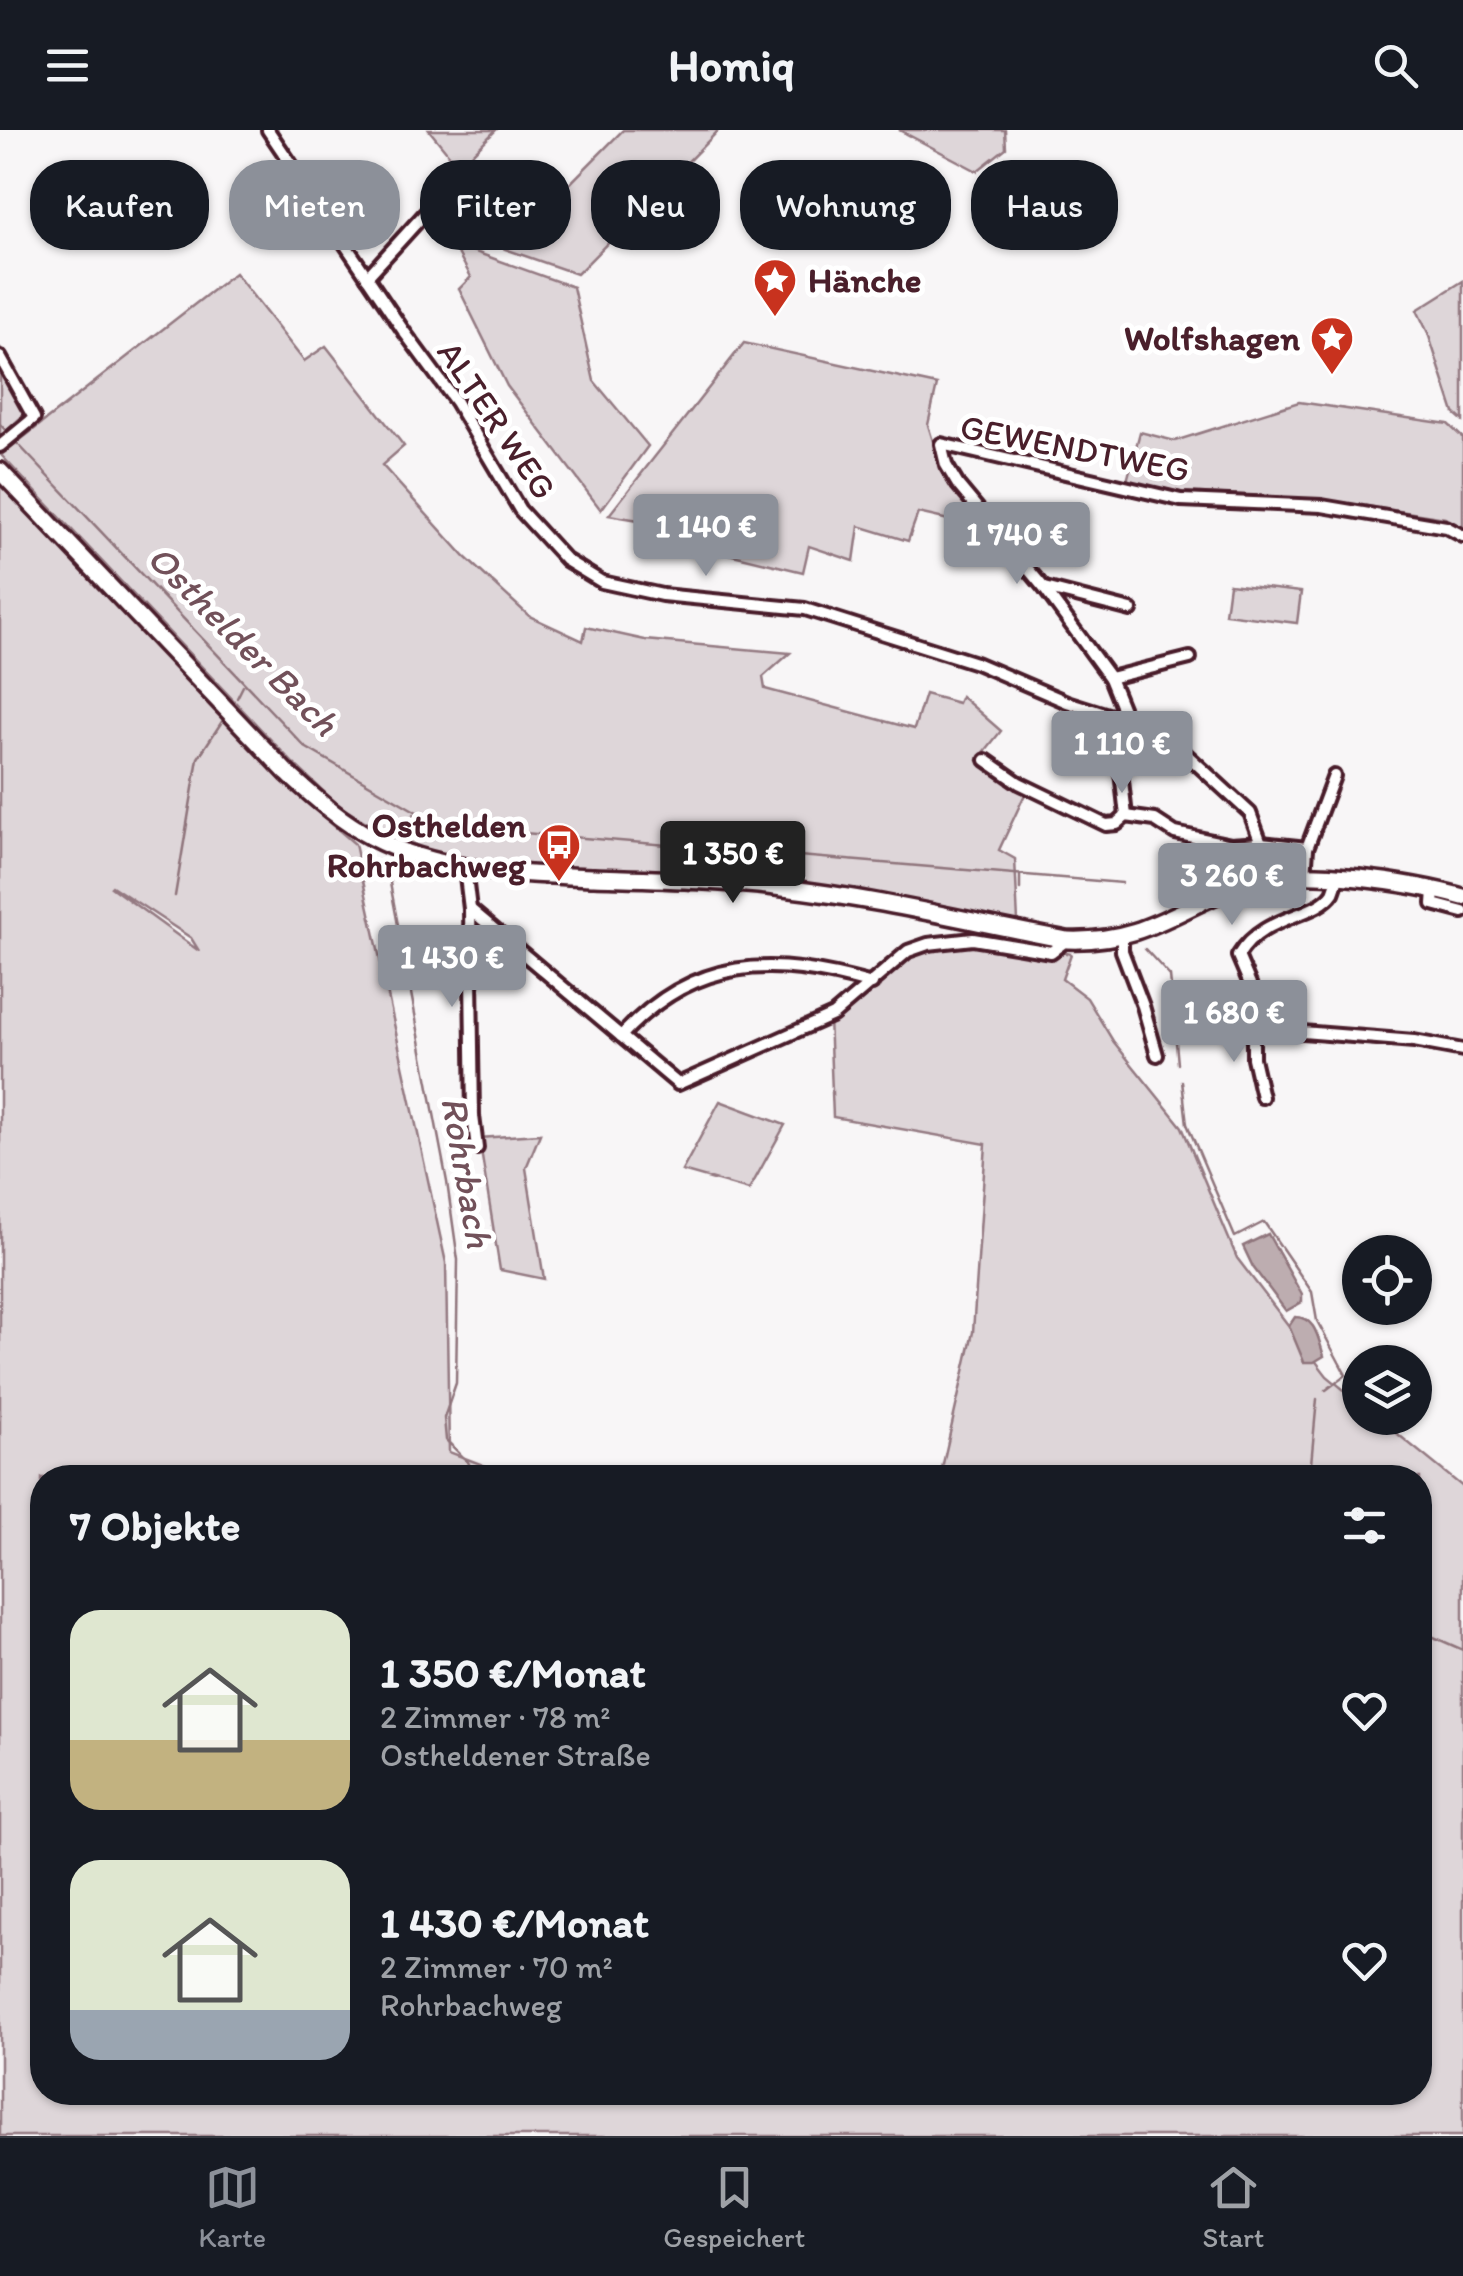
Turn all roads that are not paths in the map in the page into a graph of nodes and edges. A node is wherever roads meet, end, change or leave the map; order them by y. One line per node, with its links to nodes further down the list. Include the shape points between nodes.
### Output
1 (268, 130): 3 (street, ALTER WEG)
2 (420, 219): 3 (street)
3 (367, 277): 12 (street, ALTER WEG, via 456,402 520,510 586,574 662,596 806,609)
4 (0, 358): 5 (street, via 34,418)
5 (0, 446)
6 (0, 471): 18 (main road, via 333,814 402,851)
7 (1463, 536): 8 (street, GEWENDTWEG, via 1446,527 1322,506 1181,500 940,444 958,485)
8 (1044, 588): 9 (street); 11 (street, GEWENDTWEG)
9 (1131, 610)
10 (1190, 658): 11 (street)
11 (1110, 678): 12 (street, GEWENDTWEG)
12 (1127, 720): 15 (street, via 1119,754); 16 (street, ALTER WEG, via 1162,732 1250,814)
13 (986, 760): 15 (street, via 1106,825)
14 (1334, 776): 17 (street)
15 (1126, 816): 16 (street, via 1231,845)
16 (1261, 842): 17 (street); 21 (street)
17 (1307, 848): 19 (street)
18 (465, 868): 24 (street); 27 (main road, via 782,888)
19 (1305, 876): 20 (main road); 21 (main road)
20 (1338, 878): 22 (main road); 29 (street, via 1325,900 1280,919 1238,956 1253,991)
21 (1261, 879): 26 (main road)
22 (1434, 890): 23 (main road); 25 (street, via 1433,904)
23 (1463, 896)
24 (470, 909): 30 (street); 34 (street)
25 (1463, 912)
26 (1122, 937): 27 (main road); 32 (street)
27 (1067, 940): 28 (street, via 1052,952 973,939 928,944 908,951)
28 (872, 984): 30 (street, via 770,968 706,975 644,1011); 30 (street, via 833,1015 678,1084)
29 (1254, 1028): 31 (street); 33 (street)
30 (621, 1036)
31 (1463, 1050)
32 (1156, 1055)
33 (1262, 1098)
34 (477, 1148)

